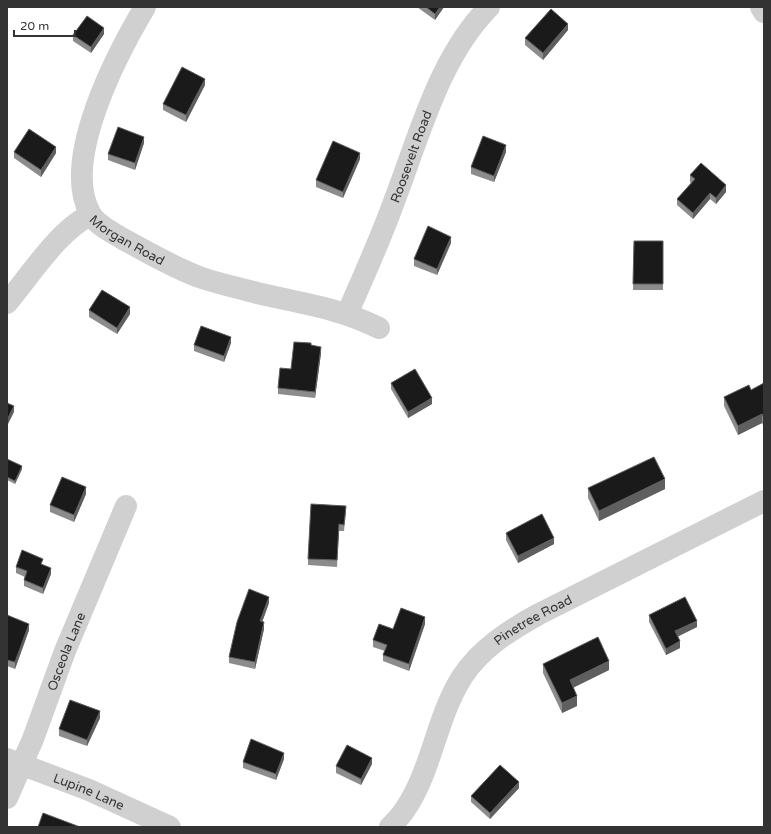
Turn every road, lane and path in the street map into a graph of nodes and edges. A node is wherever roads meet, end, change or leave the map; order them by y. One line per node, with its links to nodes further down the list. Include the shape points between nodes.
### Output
1 (145, 7): 5 (street, Morgan Road, via 116,60 93,113 82,180 82,193)
2 (489, 7): 7 (street, Roosevelt Road, via 473,25 446,68 387,220)
3 (761, 7): 4 (street)
4 (764, 12)
5 (91, 215): 6 (street, via 64,233); 7 (street, Morgan Road, via 102,225 146,252 202,278)
6 (7, 303)
7 (347, 314): 8 (street, Morgan Road)
8 (379, 328)
9 (764, 501): 14 (street, Pinetree Road, via 539,614 487,648 470,667 456,689 413,796 404,812)
10 (126, 506): 11 (street, Osceola Lane)
11 (15, 762): 12 (street, Osceola Lane); 13 (street, Lupine Lane, via 89,790)
12 (7, 798)
13 (170, 827)
14 (390, 827)

